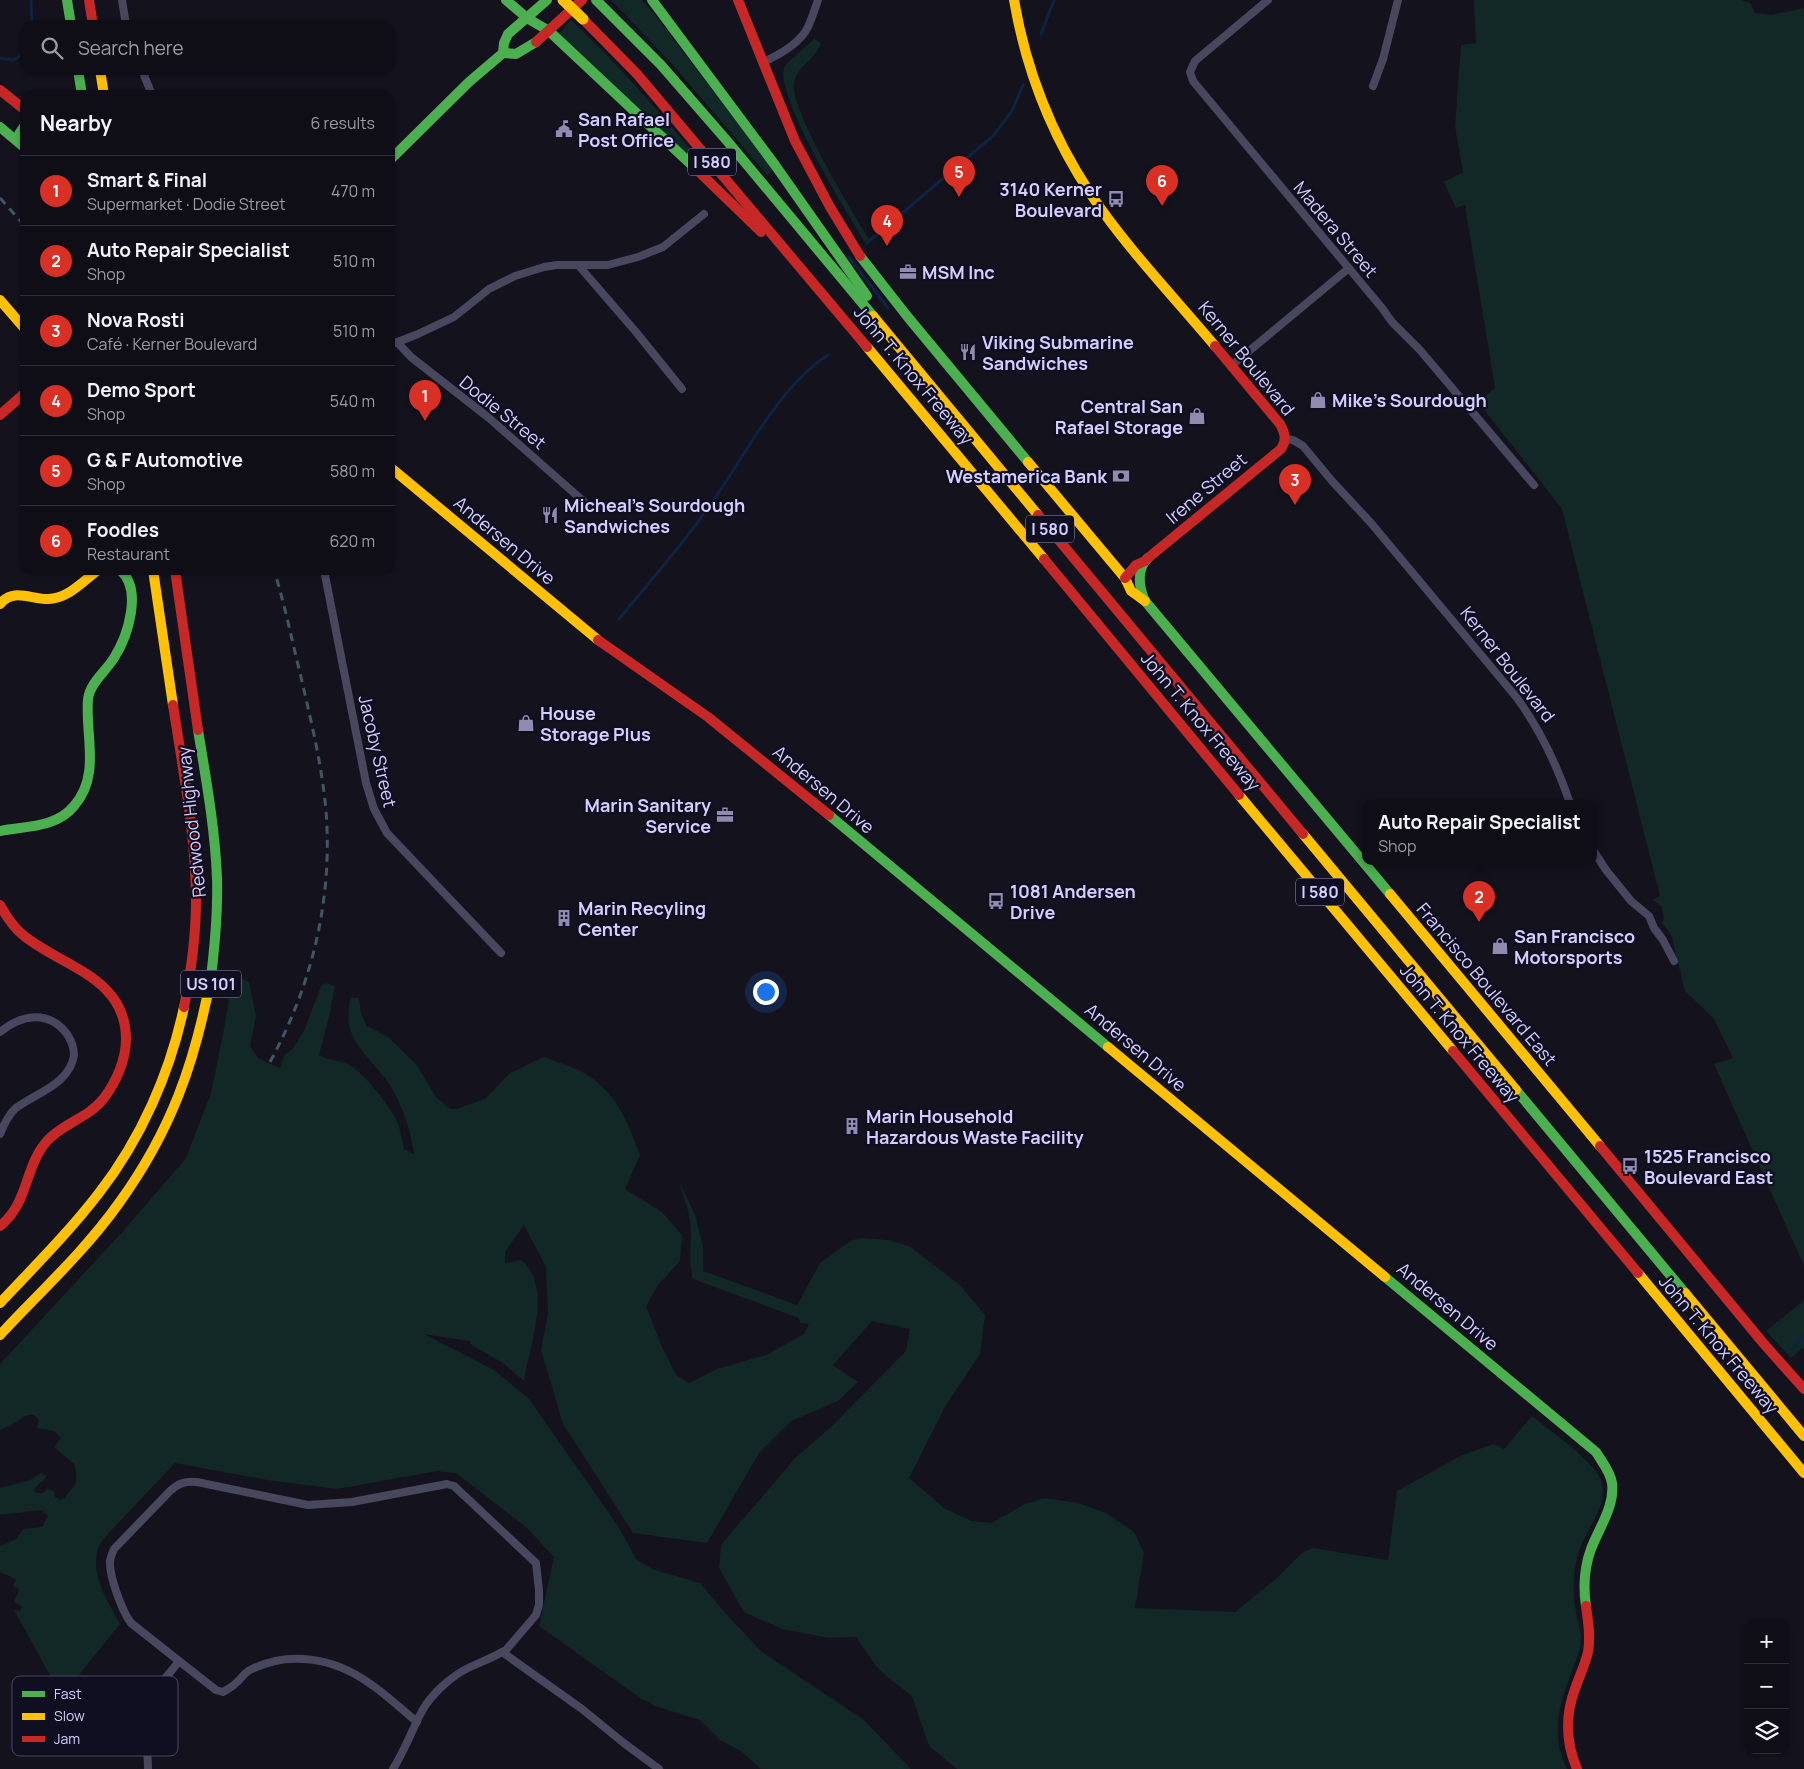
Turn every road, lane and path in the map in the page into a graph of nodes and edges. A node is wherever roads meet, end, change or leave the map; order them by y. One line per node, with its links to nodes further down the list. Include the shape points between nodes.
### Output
1 (68, 0): 16 (main road)
2 (91, 0): 17 (main road)
3 (122, 0): 18 (street)
4 (506, 0): 15 (main road)
5 (547, 0): 15 (main road)
6 (562, 0): 38 (main road, John T. Knox Freeway / I 580, bridge, via 664,104)
7 (582, 0): 19 (main road)
8 (652, 0): 42 (main road, via 771,160)
9 (738, 0): 21 (main road, Francisco Boulevard East)
10 (818, 0): 21 (street, via 802,36)
11 (1014, 0): 43 (main road, Kerner Boulevard, via 1033,79 1048,118 1073,166 1112,223)
12 (1268, 0): 36 (street, Madera Street, via 1195,61 1190,76)
13 (1398, 0): 25 (street)
14 (596, 1): 42 (main road, via 647,50 702,111)
15 (527, 18): 19 (main road); 20 (main road, via 508,34)
16 (71, 20)
17 (93, 20)
18 (125, 20)
19 (549, 31): 20 (main road, via 518,53); 38 (main road, via 716,187)
20 (503, 53): 33 (main road)
21 (763, 62): 57 (main road, Francisco Boulevard East, via 806,165 862,258)
22 (79, 75): 27 (main road)
23 (101, 75): 28 (main road)
24 (144, 75): 29 (street)
25 (1373, 86)
26 (0, 90): 30 (main road)
27 (81, 90)
28 (103, 90)
29 (150, 90)
30 (20, 106)
31 (0, 127): 32 (main road)
32 (20, 144)
33 (395, 155)
34 (704, 214): 35 (street, via 663,247 622,263)
35 (579, 266): 40 (street, via 544,267 515,276 489,289 454,317); 44 (street)
36 (1349, 268): 43 (street); 49 (street, Madera Street)
37 (0, 300): 39 (main road)
38 (836, 310): 75 (main road, John T. Knox Freeway / I 580)
39 (20, 323)
40 (395, 343)
41 (395, 344): 50 (street, Dodie Street, via 489,418)
42 (912, 363): 74 (main road, John T. Knox Freeway / I 580)
43 (1231, 366): 47 (main road, Kerner Boulevard, via 1280,424)
44 (682, 388)
45 (20, 397): 46 (main road)
46 (0, 415)
47 (1286, 439): 51 (main road, Irene Street, via 1281,449); 60 (street, Kerner Boulevard, via 1303,446 1517,698 1550,751)
48 (395, 471): 84 (main road, Andersen Drive, via 607,647 747,747 1596,1452 1608,1470 1612,1492 1609,1510 1590,1549 1584,1577 1589,1644 1570,1702 1568,1725)
49 (1534, 485)
50 (590, 506)
51 (1146, 562): 57 (main road, Irene Street, via 1136,565); 58 (main road, Francisco Boulevard East, via 1140,580)
52 (92, 575): 59 (main road, via 77,588 57,598 15,595)
53 (125, 575): 61 (main road, via 131,584 130,613 123,641 90,692 91,761 83,793 62,817)
54 (154, 575): 71 (main road, Redwood Highway / US 101, via 195,864 194,944 184,1005 160,1083 124,1156 88,1207)
55 (176, 575): 72 (main road, Redwood Highway / US 101, via 217,869 215,952 205,1014 190,1067 174,1106 132,1185 98,1229)
56 (325, 575): 66 (street, Jacoby Street, via 366,783 379,820 398,846)
57 (1125, 578): 58 (main road, Francisco Boulevard East, via 1131,591)
58 (1145, 601): 63 (main road, Francisco Boulevard East)
59 (0, 604)
60 (1569, 800)
61 (0, 831)
62 (1597, 856): 67 (street, via 1631,902 1649,916)
63 (1362, 860)
64 (1366, 865): 73 (main road, Francisco Boulevard East)
65 (0, 906): 70 (main road, via 25,937 103,986 118,1003 126,1023 127,1038 119,1072 107,1094 98,1105 47,1141 36,1158 14,1213)
66 (501, 954)
67 (1674, 962)
68 (0, 1032): 69 (street, via 21,1019 43,1018 59,1025 72,1041 74,1050 70,1068 16,1108 8,1116)
69 (0, 1134)
70 (0, 1226)
71 (0, 1304)
72 (0, 1335)
73 (1804, 1389)
74 (1804, 1436)
75 (1804, 1473)
76 (502, 1652): 77 (street, via 536,1615 539,1605 536,1563 454,1486 447,1484 352,1502 308,1505 186,1481 170,1491 114,1549 110,1559 125,1615); 79 (street, via 456,1675 430,1700); 83 (street)
77 (179, 1661): 78 (street); 79 (street, via 223,1692 248,1672 268,1662 287,1659 326,1662 369,1682)
78 (167, 1676)
79 (417, 1722): 82 (street)
80 (147, 1756): 81 (street)
81 (148, 1769)
82 (393, 1769)
83 (660, 1769)
84 (1577, 1769)

